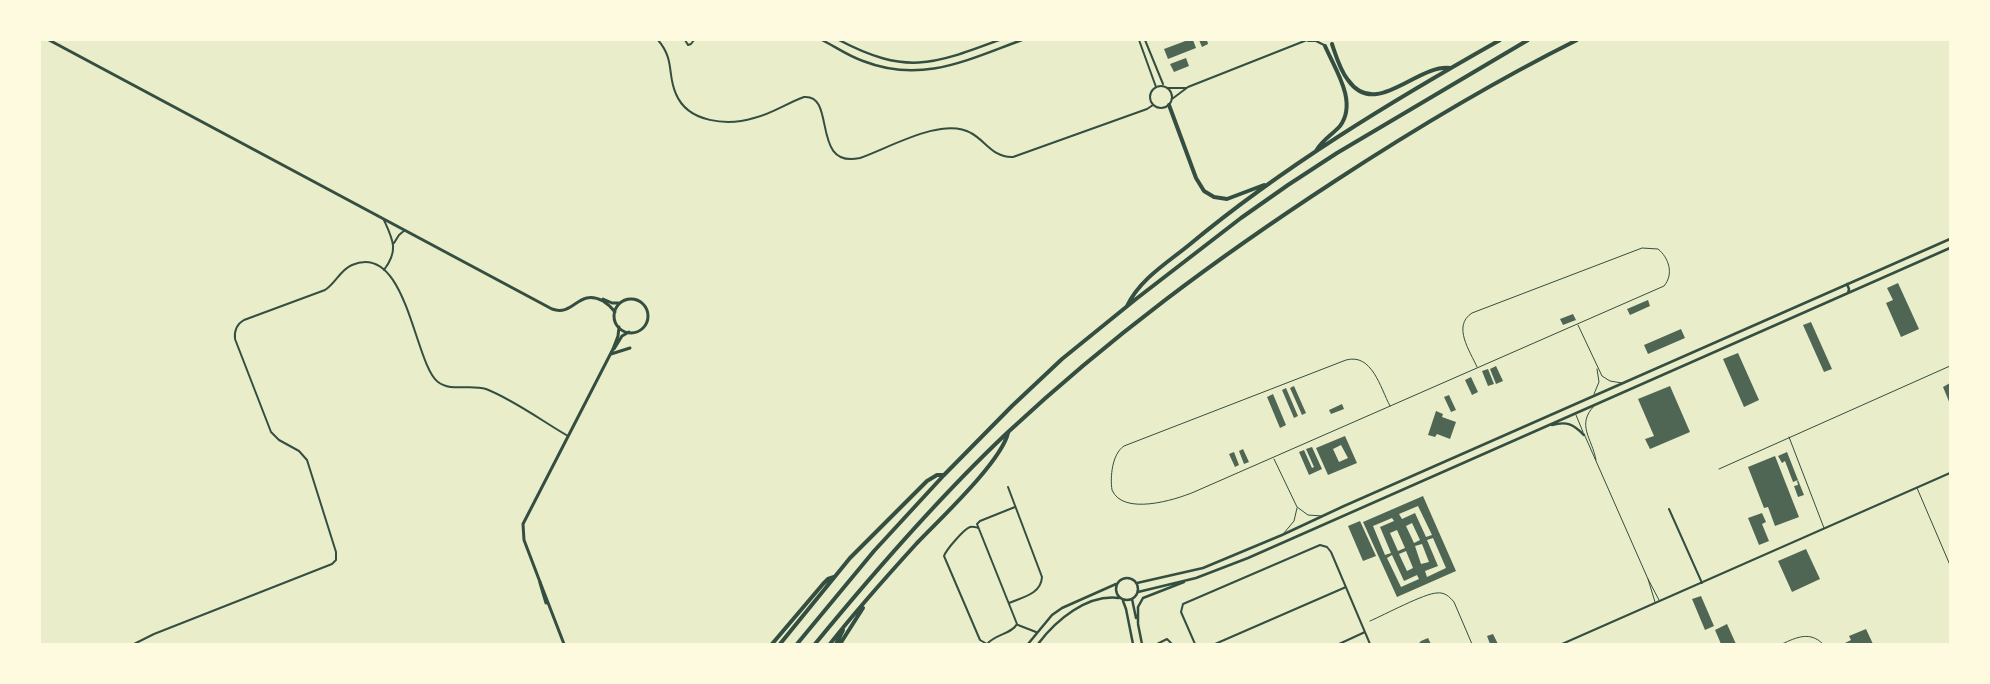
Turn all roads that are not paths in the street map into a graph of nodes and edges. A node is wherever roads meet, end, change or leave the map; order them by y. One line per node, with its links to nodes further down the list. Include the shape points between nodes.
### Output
1 (49, 40): 28 (main road)
2 (658, 40): 24 (street, via 670,60 676,94 682,105 693,114 710,120 740,121 760,117 804,97 812,97 820,105 830,146 840,156 850,159 945,128 968,131 996,154 1013,158)
3 (686, 40): 4 (street, via 688,45)
4 (694, 40)
5 (822, 40): 8 (street, via 872,64 913,71 950,66)
6 (840, 40): 7 (street, via 878,58 914,63 945,59)
7 (999, 40)
8 (1022, 40)
9 (1139, 40): 20 (street)
10 (1145, 40): 19 (street, via 1160,81)
11 (1323, 40): 17 (street)
12 (1500, 40): 18 (highway)
13 (1528, 40): 38 (highway, via 1336,153 1241,218)
14 (1577, 40): 56 (highway, via 1461,102 1234,248 1126,329)
15 (1306, 41): 17 (street); 21 (street)
16 (1331, 41): 18 (highway, via 1347,80 1368,94 1384,93 1431,70)
17 (1326, 46): 26 (highway, via 1345,94 1346,109 1340,125)
18 (1451, 68): 26 (highway)
19 (1165, 86): 20 (street); 22 (street)
20 (1156, 87): 24 (street, via 1150,96)
21 (1188, 87): 22 (street); 23 (street)
22 (1168, 88): 23 (street)
23 (1172, 99): 25 (street)
24 (1153, 105): 25 (street, via 1160,108)
25 (1169, 105): 27 (highway, via 1204,192 1218,198 1233,198)
26 (1315, 153): 27 (highway)
27 (1271, 182): 38 (highway, via 1214,223 1150,276)
28 (383, 218): 29 (main road); 31 (street)
29 (406, 230): 31 (street); 37 (main road)
30 (1950, 239): 34 (street)
31 (394, 243): 33 (street, via 391,259)
32 (1950, 248): 35 (street)
33 (384, 270): 58 (street, via 406,304 435,379 449,386 476,387 492,392); 99 (street, via 370,262 354,264 325,290 242,321 235,332 271,432 298,450 308,464 336,552 335,562)
34 (1847, 284): 35 (street); 49 (street)
35 (1848, 293): 52 (street)
36 (620, 303): 37 (main road, via 587,295 563,308); 39 (main road); 42 (main road, via 635,299 642,302 647,311 648,318 643,328)
37 (550, 307): 39 (main road, via 564,310 581,299 592,297 608,304)
38 (1126, 308): 64 (highway, via 1062,359)
39 (615, 312): 41 (main road)
40 (1577, 324): 46 (lane); 48 (lane); 48 (lane, via 1664,286 1670,275 1667,260 1658,249 1645,247 1472,313 1464,321 1462,332)
41 (619, 327): 42 (main road); 44 (main road)
42 (629, 332): 44 (main road)
43 (630, 348): 45 (main road)
44 (613, 349): 45 (main road)
45 (610, 354): 58 (main road)
46 (1596, 366): 49 (lane, via 1607,380); 50 (lane, via 1599,382)
47 (1950, 366): 59 (lane)
48 (1477, 368): 53 (lane)
49 (1625, 384): 50 (street)
50 (1593, 397): 51 (street)
51 (1580, 402): 54 (street); 70 (street)
52 (1596, 404): 54 (street); 61 (lane, via 1587,415 1585,424)
53 (1390, 406): 60 (lane); 60 (lane, via 1367,364 1356,358 1346,360 1124,446 1118,450 1114,460 1111,485 1114,495 1122,501 1165,503)
54 (1576, 413): 55 (street); 57 (lane)
55 (1545, 426): 57 (street, via 1569,423); 75 (street)
56 (1008, 432): 88 (highway, via 1003,448 993,461); 104 (highway, via 898,547)
57 (1584, 435): 61 (lane)
58 (568, 436): 100 (main road, via 522,527)
59 (1789, 437): 62 (lane); 72 (lane)
60 (1274, 458): 68 (lane)
61 (1596, 460): 78 (lane)
62 (1718, 469)
63 (1950, 473): 66 (street)
64 (944, 475): 77 (highway, via 936,475 927,481); 103 (highway, via 864,562)
65 (1008, 488): 67 (street)
66 (1917, 488): 72 (street); 76 (lane)
67 (1015, 507): 71 (street, via 978,522); 89 (street, via 1042,580 1037,590)
68 (1296, 507): 70 (lane, via 1308,515); 73 (lane, via 1294,521)
69 (1669, 509): 80 (street)
70 (1323, 516): 73 (street)
71 (978, 528): 89 (street); 108 (street, via 968,528 944,556 980,640)
72 (1824, 528): 80 (street)
73 (1282, 535): 74 (street)
74 (1246, 550): 75 (street); 82 (street, via 1191,572)
75 (1248, 558): 79 (street)
76 (1950, 565)
77 (834, 577): 101 (highway, via 823,584); 102 (highway)
78 (1648, 579): 87 (lane); 90 (lane)
79 (1188, 580): 84 (street); 92 (street, via 1143,598 1138,607)
80 (1702, 583): 87 (street)
81 (1116, 584): 82 (street, via 1128,577); 85 (street, via 1115,590); 95 (street, via 1062,608)
82 (1137, 584): 84 (street)
83 (1346, 587): 96 (street); 115 (street, via 1330,550 1317,546 1183,604 1181,612); 116 (street)
84 (1138, 592): 86 (street)
85 (1121, 599): 86 (street); 110 (street, via 1103,599 1072,612); 111 (street)
86 (1132, 599): 92 (street)
87 (1660, 601): 90 (street)
88 (866, 602): 93 (highway); 107 (highway)
89 (1009, 603): 94 (street)
90 (1656, 603): 97 (street)
91 (1370, 621): 119 (lane, via 1430,594 1442,593 1454,602)
92 (1138, 623): 112 (street)
93 (845, 625): 105 (highway); 106 (highway)
94 (1017, 625): 95 (street); 108 (street, via 992,638)
95 (1036, 632): 109 (street)
96 (1365, 632): 117 (street); 118 (street)
97 (1572, 640): 120 (street); 121 (lane)
98 (1163, 642): 113 (street); 114 (street, via 1167,639)
99 (134, 644)
100 (563, 644)
101 (772, 644)
102 (780, 644)
103 (797, 644)
104 (815, 644)
105 (830, 644)
106 (836, 644)
107 (840, 644)
108 (988, 644)
109 (1028, 644)
110 (1038, 644)
111 (1133, 644)
112 (1142, 644)
113 (1157, 644)
114 (1172, 644)
115 (1195, 644)
116 (1215, 644)
117 (1339, 644)
118 (1370, 644)
119 (1472, 644)
120 (1562, 644)
121 (1574, 644)
122 (1782, 644): 123 (lane, via 1808,636)
123 (1823, 644)

